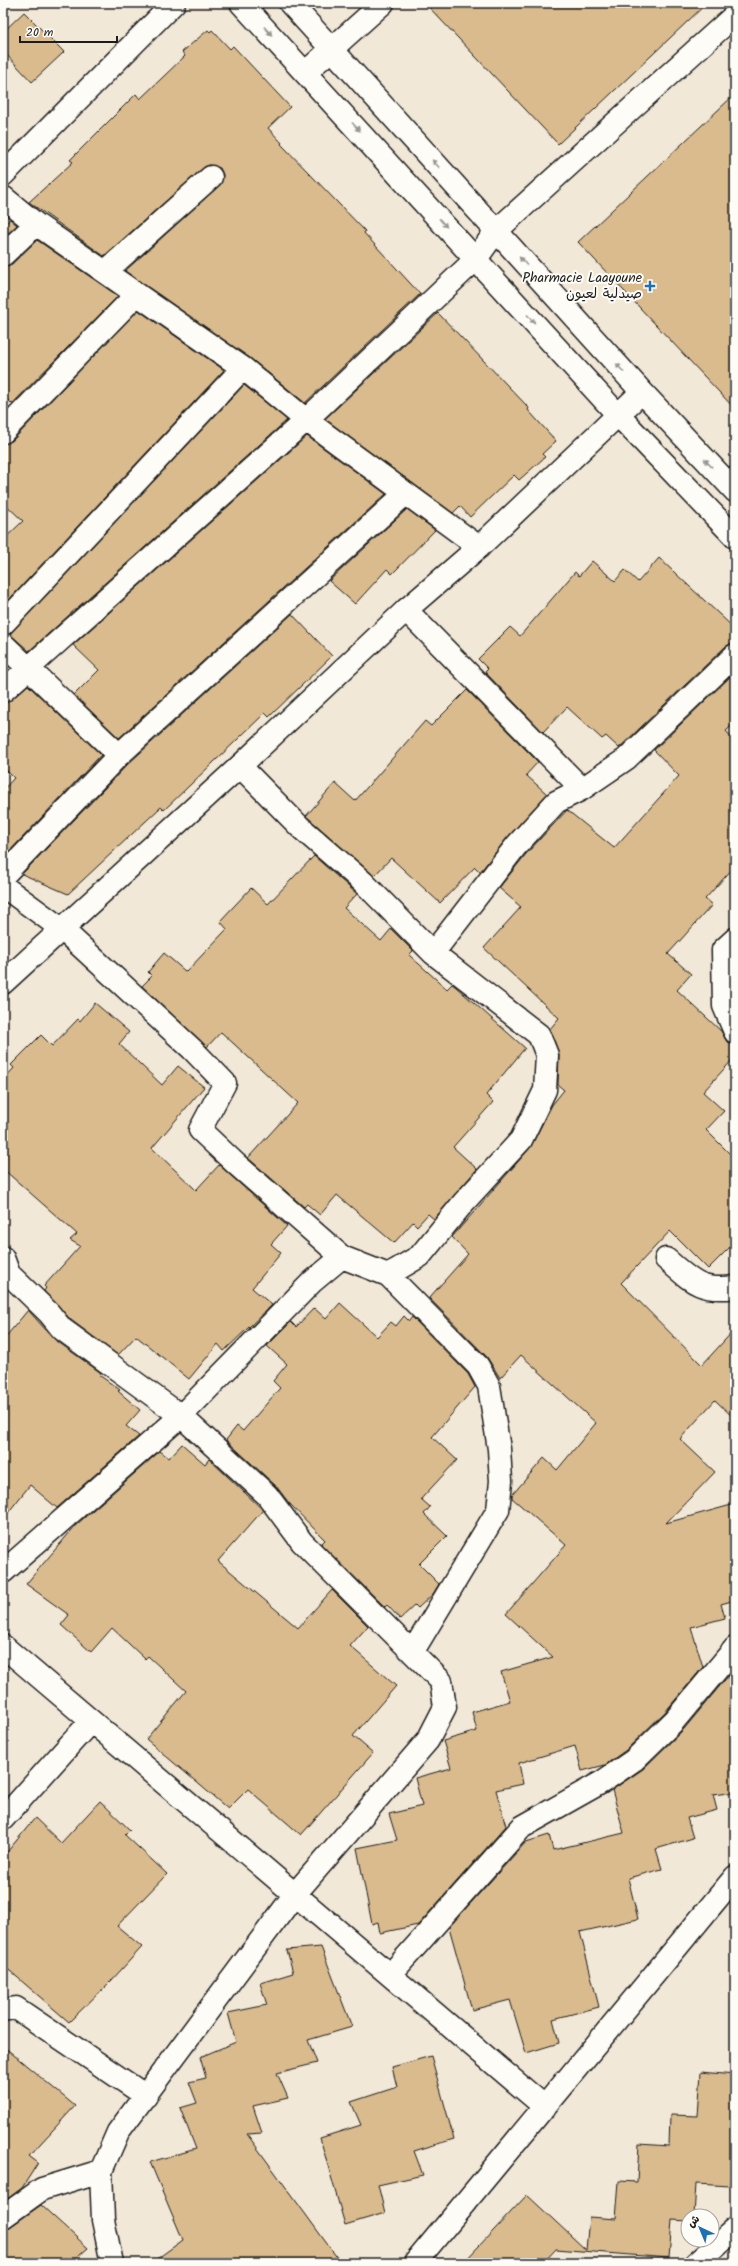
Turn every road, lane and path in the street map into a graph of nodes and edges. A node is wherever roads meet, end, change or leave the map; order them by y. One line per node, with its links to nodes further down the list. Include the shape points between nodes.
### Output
1 (174, 3): 8 (street)
2 (241, 3): 7 (street, one-way to 7)
3 (290, 3): 6 (street)
4 (384, 3): 6 (street)
5 (735, 16): 12 (street)
6 (333, 48): 7 (street); 12 (street, one-way to 6)
7 (306, 72): 14 (street, one-way to 14)
8 (3, 175)
9 (211, 177): 15 (street)
10 (3, 197): 11 (street)
11 (36, 224): 13 (street); 15 (street)
12 (496, 231): 14 (street); 18 (street, one-way to 12)
13 (3, 255)
14 (476, 259): 19 (street, one-way to 19); 20 (street)
15 (106, 271): 16 (street)
16 (137, 294): 17 (street); 21 (street)
17 (243, 368): 20 (street); 27 (street)
18 (642, 392): 19 (street); 22 (street, one-way to 18)
19 (618, 415): 24 (street); 25 (street)
20 (306, 420): 23 (street); 30 (street)
21 (3, 432)
22 (735, 491)
23 (405, 494): 25 (street); 32 (street)
24 (735, 537)
25 (479, 547): 26 (street)
26 (406, 610): 33 (street); 34 (street)
27 (3, 624)
28 (3, 644): 30 (street)
29 (735, 655): 34 (street, via 626,759)
30 (28, 667): 31 (street); 32 (street)
31 (3, 691)
32 (119, 755): 35 (street)
33 (240, 766): 37 (street); 39 (street, via 300,828 363,882)
34 (582, 789): 39 (street, via 556,802 521,841)
35 (3, 876)
36 (3, 886): 37 (street)
37 (63, 930): 40 (street); 42 (street, via 192,1049 225,1083 200,1130)
38 (735, 939): 41 (street, via 723,950 724,1006)
39 (433, 953): 45 (street, via 539,1035 547,1055 545,1090 522,1140 464,1202 420,1256)
40 (3, 983)
41 (735, 1032)
42 (342, 1257): 45 (street); 47 (street, via 312,1282)
43 (3, 1258): 47 (street, via 9,1274 62,1329)
44 (666, 1259): 46 (street, via 696,1284 715,1289)
45 (388, 1275): 51 (street, via 478,1366 488,1386 499,1449 501,1481 498,1510)
46 (735, 1287)
47 (181, 1416): 48 (street); 51 (street, via 267,1495 302,1542)
48 (3, 1572)
49 (3, 1646): 52 (street)
50 (735, 1648): 56 (street, via 674,1721 634,1760 602,1782 522,1827)
51 (413, 1652): 55 (street, via 441,1681 445,1707 428,1740)
52 (92, 1721): 53 (street); 55 (street)
53 (3, 1819)
54 (735, 1878): 59 (street)
55 (295, 1894): 56 (street); 58 (street)
56 (390, 1976): 59 (street)
57 (3, 2010): 58 (street, via 16,2008)
58 (146, 2096): 60 (street, via 118,2132)
59 (545, 2107): 64 (street)
60 (101, 2171): 61 (street, via 42,2189); 63 (street, via 103,2220)
61 (3, 2217)
62 (735, 2229): 65 (street)
63 (112, 2263)
64 (415, 2263)
65 (696, 2263)

